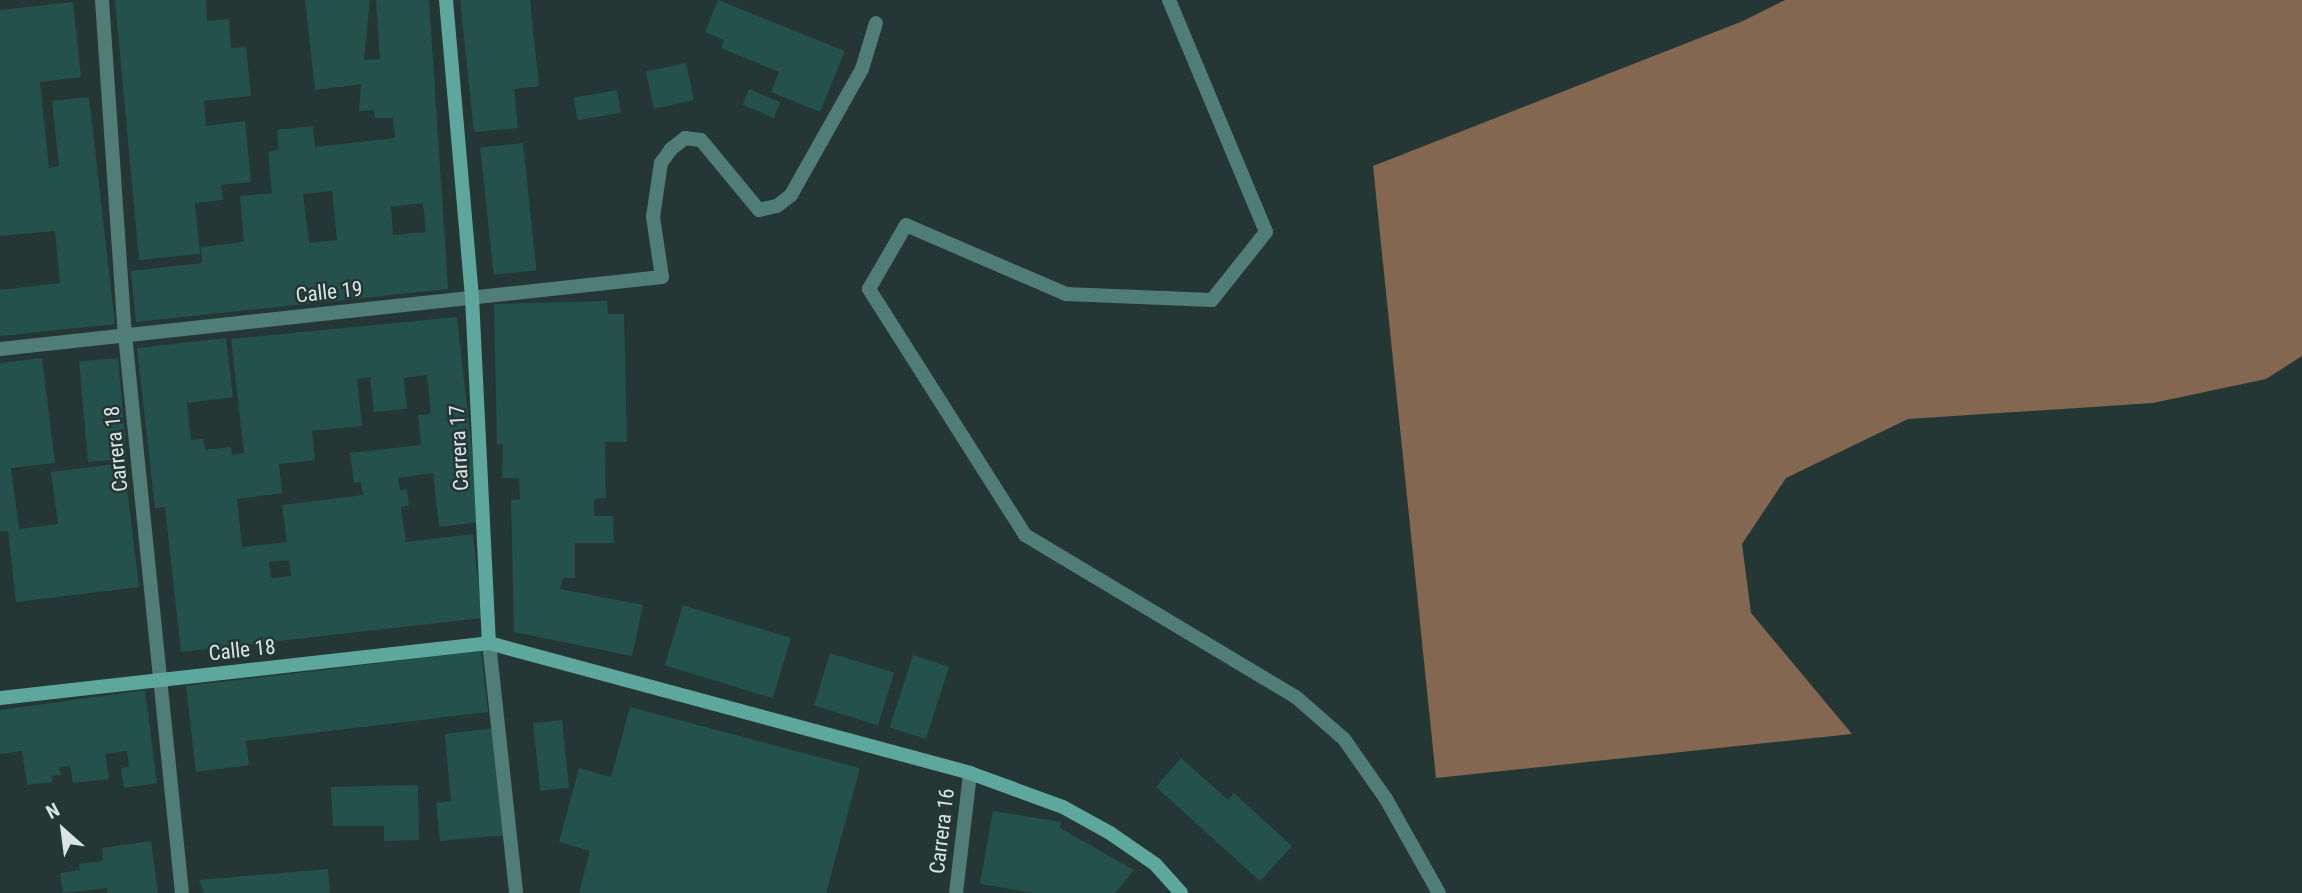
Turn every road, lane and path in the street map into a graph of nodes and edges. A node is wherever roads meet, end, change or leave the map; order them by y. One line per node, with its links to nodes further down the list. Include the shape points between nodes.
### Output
1 (102, 0): 6 (street, Carrera 18)
2 (446, 0): 5 (main road, Carrera 17)
3 (1169, 0): 16 (street, via 1266,232 1212,300 1066,294 906,225 869,289 1025,534 1297,698 1334,730 1386,799)
4 (876, 23): 5 (street, Calle 19, via 862,69 791,195 778,206 759,210 701,140 685,138 661,163 653,217 662,276)
5 (472, 297): 6 (street, Calle 19); 8 (main road, Carrera 17)
6 (125, 335): 7 (street, Calle 19); 9 (street, Carrera 18)
7 (0, 349)
8 (489, 643): 9 (main road, Calle 18); 11 (main road); 13 (street, Carrera 17)
9 (160, 680): 10 (main road, Calle 18); 12 (street, Carrera 18)
10 (0, 698)
11 (970, 773): 14 (street, Carrera 16); 15 (main road, via 1062,807 1110,833 1155,864)
12 (182, 893)
13 (516, 893)
14 (956, 893)
15 (1181, 893)
16 (1439, 893)

